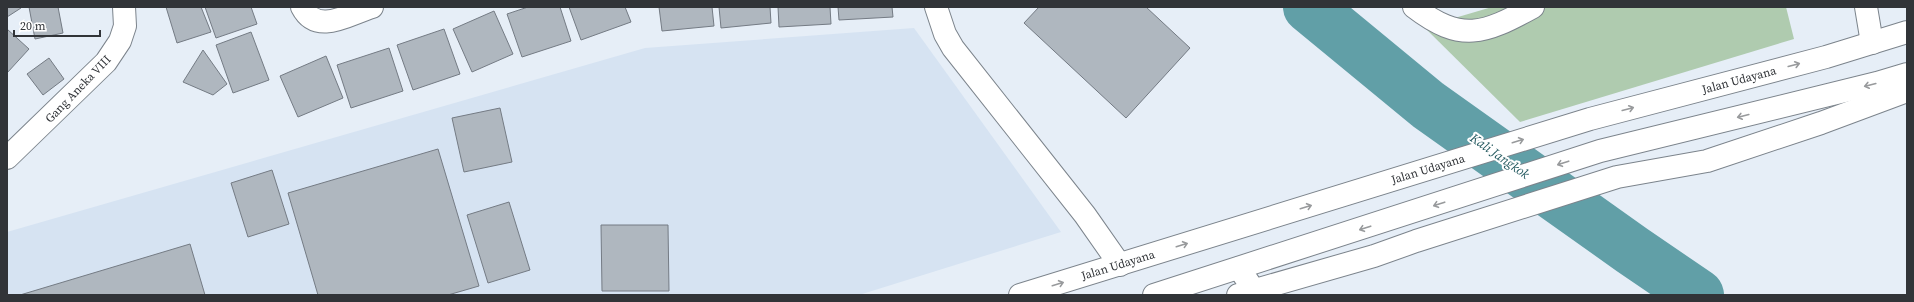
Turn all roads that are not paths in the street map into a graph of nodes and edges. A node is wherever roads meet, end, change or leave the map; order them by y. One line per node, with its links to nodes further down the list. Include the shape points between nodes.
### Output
1 (124, 7): 12 (main road, Gang Aneka VIII, via 123,33 106,62)
2 (302, 7): 3 (main road, via 313,19 326,22)
3 (372, 7)
4 (936, 7): 13 (main road, via 945,34 953,48 1085,215)
5 (1414, 7): 6 (main road, via 1450,29 1475,31 1506,22)
6 (1533, 7)
7 (1866, 7): 9 (main road)
8 (1907, 32): 9 (main road, Jalan Udayana)
9 (1872, 43): 13 (main road, Jalan Udayana, one-way to 9, via 1590,119)
10 (1907, 74): 14 (main road, one-way to 14, via 1600,151)
11 (1907, 91): 15 (main road, via 1707,161 1617,177 1374,256)
12 (7, 158)
13 (1120, 265): 16 (main road, Jalan Udayana, one-way to 13)
14 (1240, 268): 15 (main road); 17 (main road)
15 (1250, 293)
16 (1020, 295)
17 (1154, 295)

